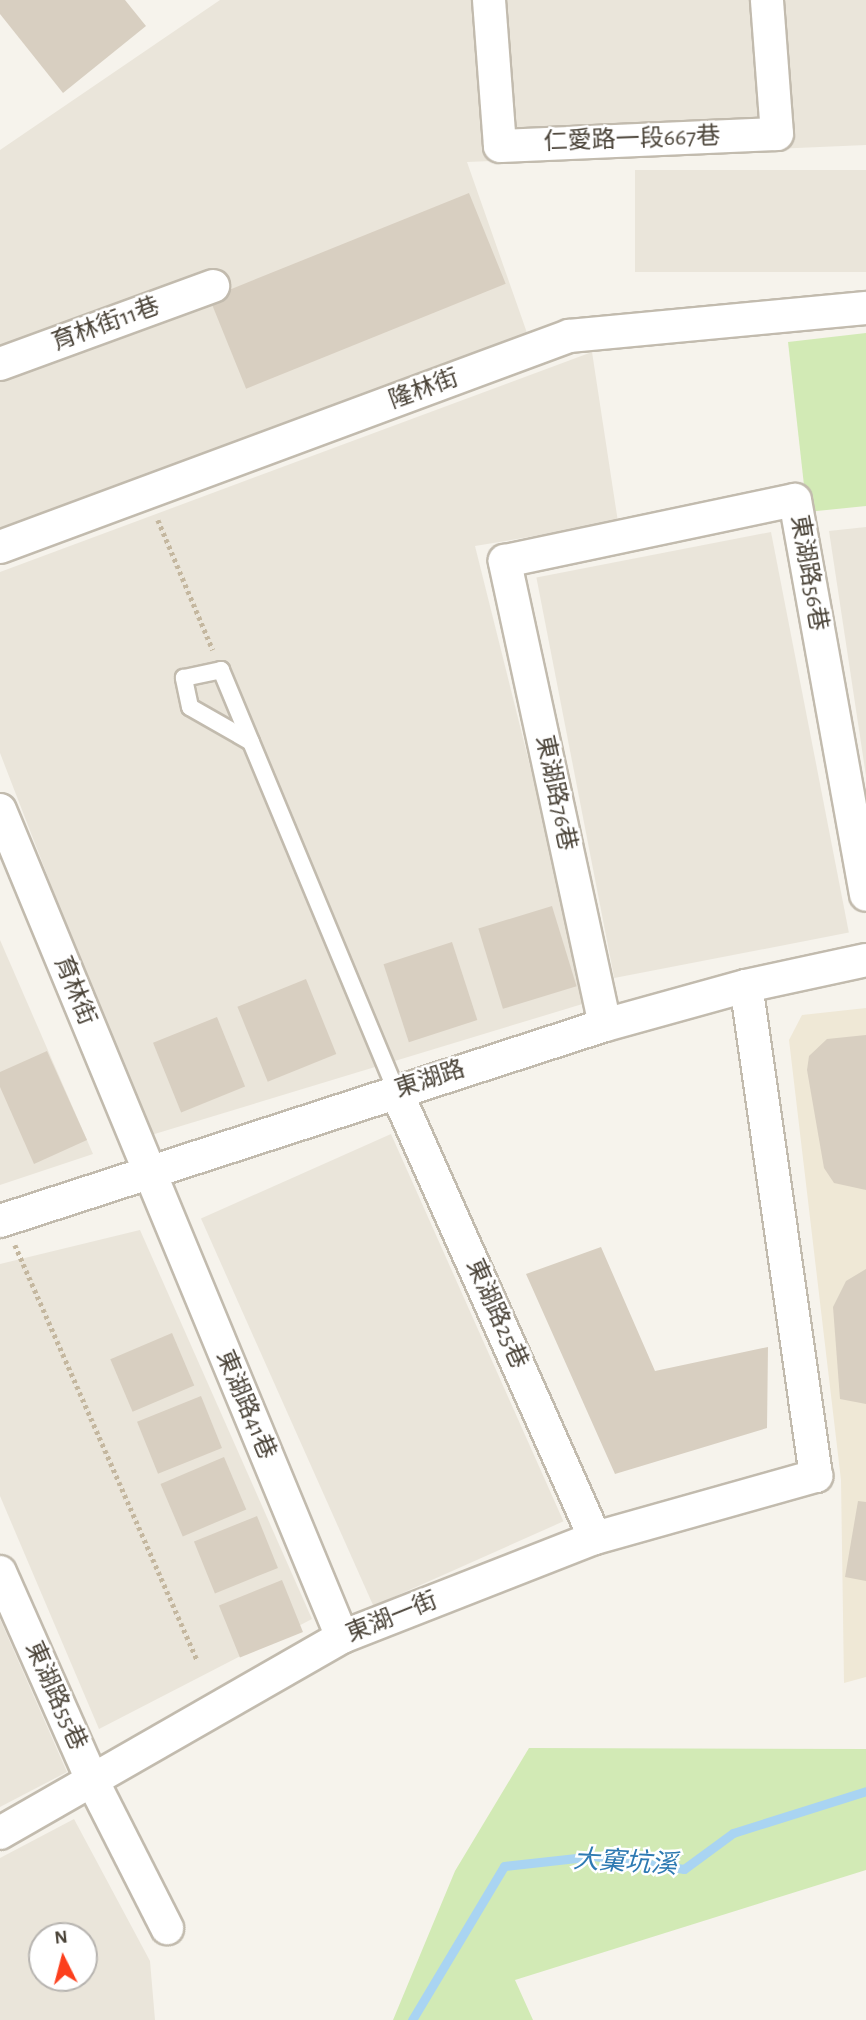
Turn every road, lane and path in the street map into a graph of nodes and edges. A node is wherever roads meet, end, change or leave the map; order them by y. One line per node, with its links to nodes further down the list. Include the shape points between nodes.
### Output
1 (489, 0): 2 (street, 仁愛路一段667巷, via 500,146 776,134)
2 (767, 0)
3 (213, 286): 5 (street, 育林街11巷)
4 (866, 308): 6 (street, 隆林街, via 569,336)
5 (0, 364)
6 (146, 493): 7 (street, 隆林街); 9 (path)
7 (0, 547)
8 (505, 561): 12 (street, 東湖路56巷, via 794,500); 15 (street, 東湖路76巷)
9 (221, 670): 10 (lane); 10 (lane, via 184,678 190,707)
10 (251, 742): 16 (lane)
11 (0, 810): 17 (street, 育林街)
12 (866, 895)
13 (866, 960): 14 (street, 東湖路)
14 (746, 986): 15 (street, 東湖路); 19 (street, 東湖一街, via 816,1476)
15 (605, 1025): 16 (street, 東湖路)
16 (396, 1091): 17 (street, 東湖路); 19 (street, 東湖路25巷)
17 (149, 1173): 18 (street, 東湖路); 21 (street, 東湖路41巷)
18 (2, 1220): 22 (path)
19 (595, 1538): 21 (street, 東湖一街)
20 (0, 1572): 23 (street, 東湖路55巷)
21 (342, 1637): 23 (street, 東湖一街)
22 (198, 1661)
23 (93, 1782): 24 (street, 東湖一街); 25 (street, 東湖路55巷)
24 (0, 1833)
25 (167, 1927)

